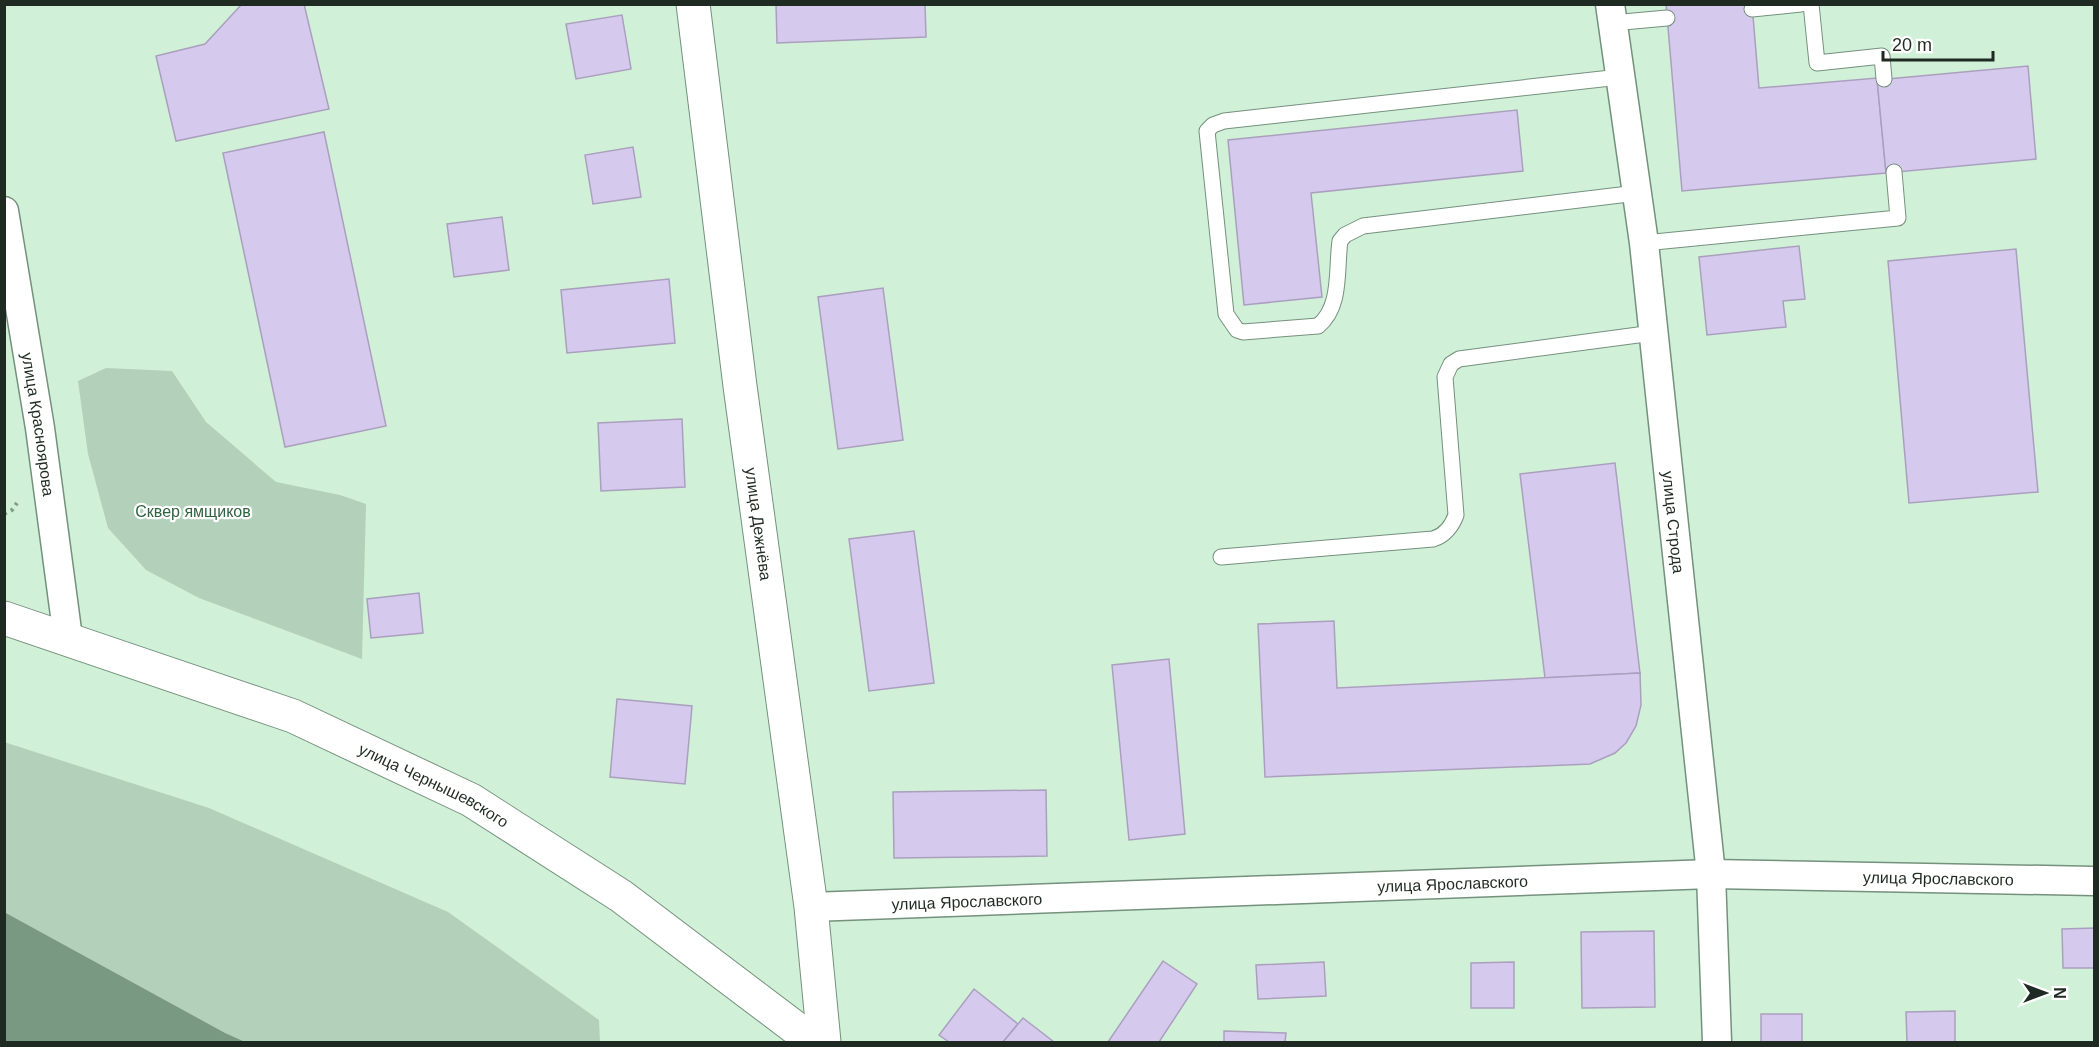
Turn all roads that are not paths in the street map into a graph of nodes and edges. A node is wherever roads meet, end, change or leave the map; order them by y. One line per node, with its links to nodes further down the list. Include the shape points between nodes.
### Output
1 (693, 4): 19 (main road, улица Дежнёва)
2 (1801, 4): 4 (lane)
3 (1811, 4): 8 (lane, via 1817,63 1882,56)
4 (1752, 9)
5 (1611, 14): 6 (lane); 7 (street, улица Строда)
6 (1667, 18)
7 (1620, 78): 10 (street, улица Строда); 10 (lane, via 1213,125 1207,131 1226,314 1237,330 1244,332 1318,326 1327,319 1334,302 1340,241 1363,226)
8 (1884, 79)
9 (1894, 172): 12 (lane, via 1898,218)
10 (1637, 193): 12 (street, улица Строда)
11 (4, 211): 16 (street, улица Красноярова, via 40,428)
12 (1644, 243): 13 (street, улица Строда)
13 (1653, 333): 14 (lane, via 1458,358 1451,364 1445,377 1456,515 1441,536); 17 (street, улица Строда)
14 (1221, 557)
15 (4, 618): 16 (main road, улица Чернышевского)
16 (68, 638): 20 (main road, улица Чернышевского, via 293,716 471,800 621,896)
17 (1711, 874): 18 (street, улица Ярославского); 19 (street, улица Ярославского); 22 (street, улица Строда)
18 (2094, 881)
19 (811, 907): 21 (main road, улица Дежнёва)
20 (814, 1042)
21 (824, 1042)
22 (1717, 1042)

